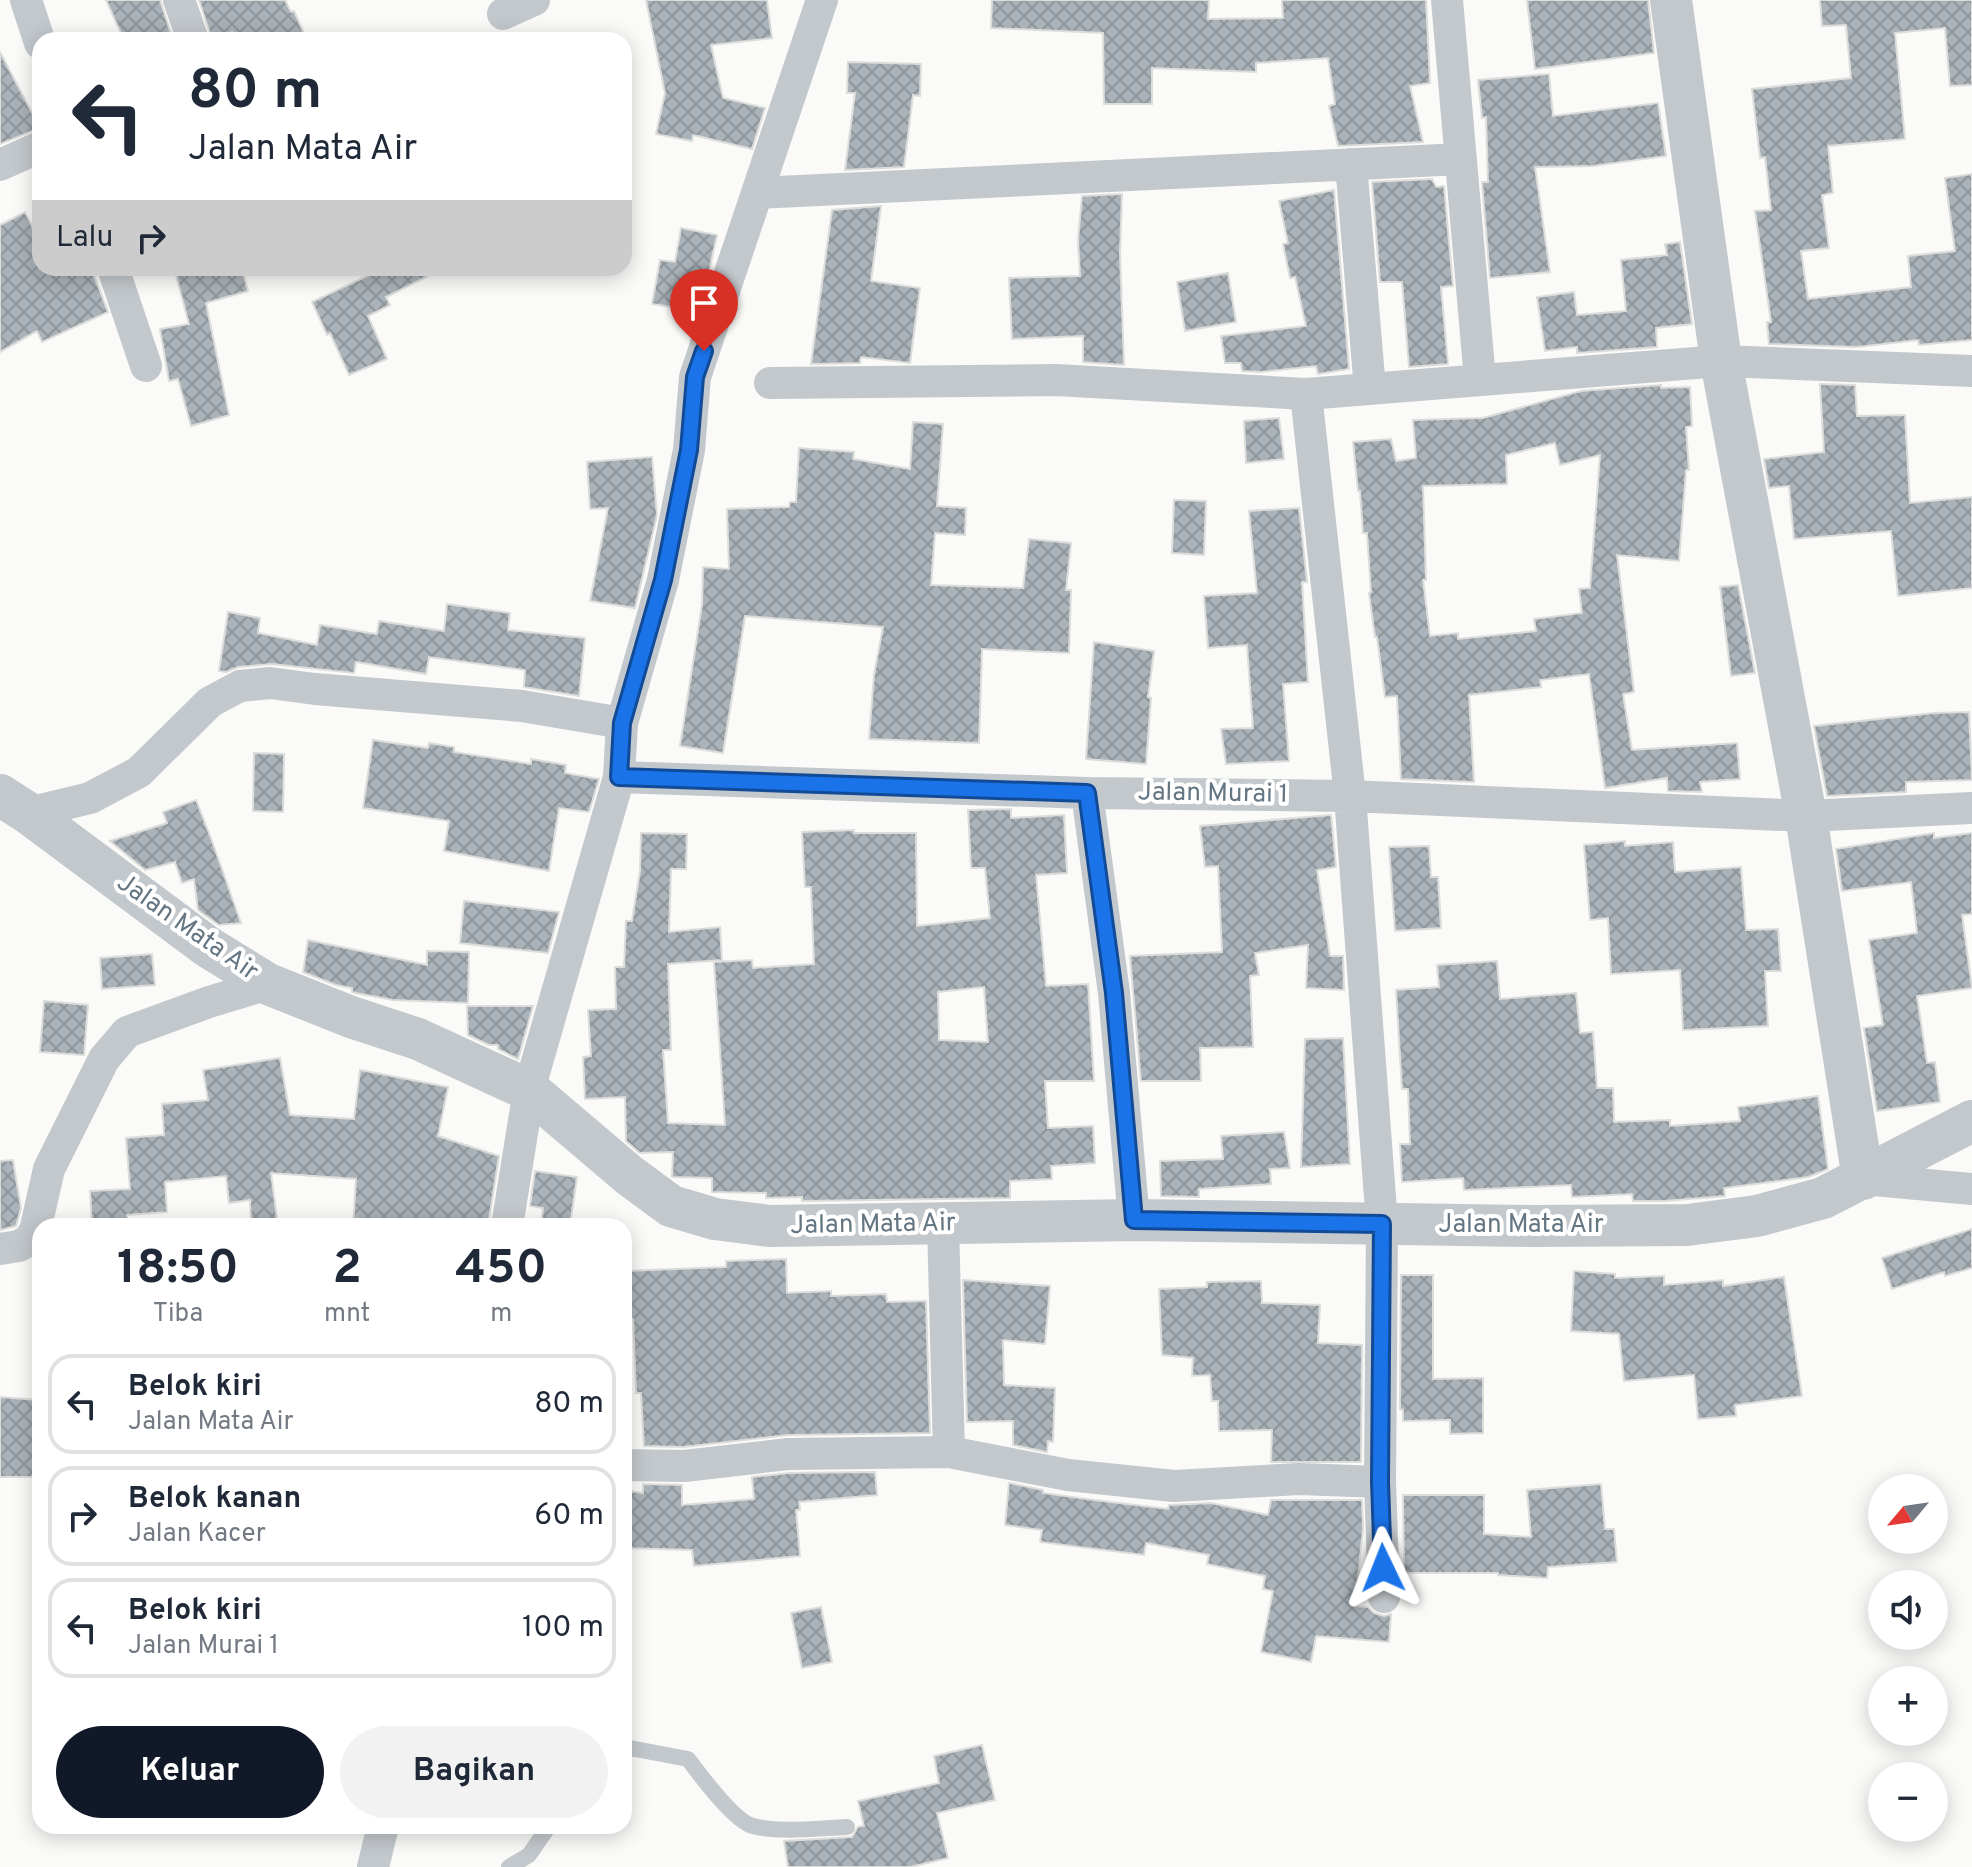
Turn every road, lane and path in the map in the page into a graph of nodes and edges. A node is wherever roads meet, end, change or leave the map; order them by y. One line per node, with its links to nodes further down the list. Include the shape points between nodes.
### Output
1 (26, 0): 8 (street)
2 (179, 0): 9 (street)
3 (534, 0): 7 (street)
4 (822, 0): 14 (street)
5 (1447, 0): 11 (street)
6 (1671, 0): 16 (street)
7 (503, 14)
8 (36, 32)
9 (190, 32)
10 (32, 151): 13 (street)
11 (1461, 159): 12 (street); 19 (street)
12 (1351, 164): 14 (street); 21 (street)
13 (0, 165)
14 (757, 193): 23 (street, via 695,377 689,450 663,580)
15 (116, 276): 17 (street)
16 (1721, 361): 18 (street); 19 (street); 29 (street)
17 (146, 366)
18 (1972, 371)
19 (1480, 380): 21 (street)
20 (770, 383): 22 (street, via 1056,380)
21 (1370, 389): 22 (street)
22 (1306, 394): 26 (street)
23 (622, 723): 24 (street); 27 (street, via 522,706 270,683 240,686 210,702 139,772 90,798)
24 (619, 777): 25 (street, Jalan Murai 1); 31 (street)
25 (1087, 793): 26 (street, Jalan Murai 1); 37 (street, via 1114,993)
26 (1350, 796): 29 (street, Jalan Murai 1); 39 (street)
27 (14, 804): 30 (street, Jalan Mata Air, via 208,947)
28 (1972, 808): 29 (street, Jalan Murai 1)
29 (1806, 816): 33 (street)
30 (268, 984): 31 (street, Jalan Mata Air, via 418,1039); 35 (street, via 127,1032 104,1059 49,1169)
31 (529, 1090): 36 (street); 38 (street, Jalan Mata Air, via 671,1206 715,1219 770,1226)
32 (1972, 1121): 33 (street, Jalan Mata Air)
33 (1863, 1179): 34 (street); 39 (street, Jalan Mata Air, via 1823,1198 1757,1216 1687,1225)
34 (1972, 1189)
35 (38, 1218)
36 (508, 1218)
37 (1134, 1220): 38 (street, Jalan Mata Air); 39 (street, Jalan Mata Air)
38 (943, 1224): 42 (street)
39 (1382, 1224): 44 (street)
40 (32, 1236): 41 (street, via 19,1246)
41 (0, 1249)
42 (949, 1452): 43 (street, via 788,1454 684,1466); 44 (street, via 1068,1475 1174,1486 1299,1479)
43 (632, 1465)
44 (1380, 1482): 45 (street)
45 (1384, 1597)
46 (632, 1748): 47 (lane, via 688,1759 712,1791 750,1826)
47 (847, 1827)
48 (381, 1834): 50 (street)
49 (543, 1834): 51 (lane, via 529,1855)
50 (373, 1867)
51 (509, 1867)

